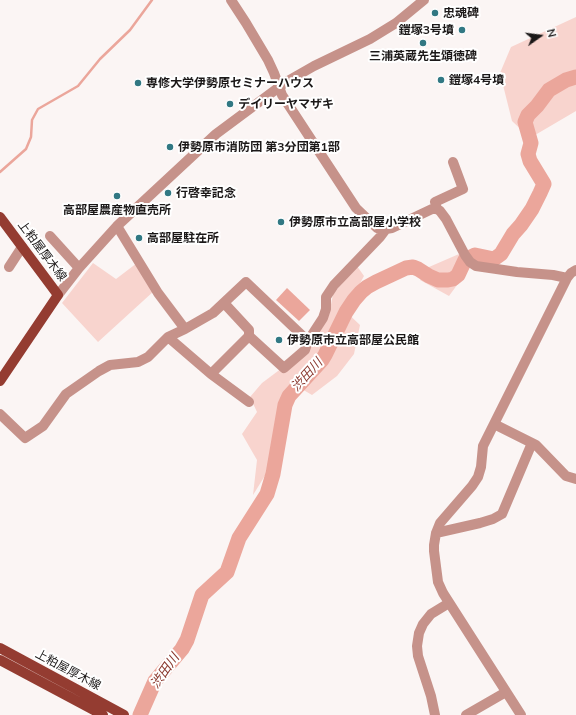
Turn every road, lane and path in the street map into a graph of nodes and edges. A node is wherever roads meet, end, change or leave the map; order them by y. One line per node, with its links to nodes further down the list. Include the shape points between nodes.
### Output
1 (231, 0): 3 (street, via 270,64)
2 (424, 0): 3 (street, via 396,24)
3 (279, 87): 7 (street, via 216,134); 8 (street, via 356,208 377,228)
4 (453, 162): 5 (street, via 460,172 463,189 435,202)
5 (437, 209): 8 (street); 14 (street, via 446,219 468,259 476,266)
6 (0, 217): 10 (main road, 上粕屋厚木線)
7 (117, 226): 12 (street); 17 (street, via 158,293)
8 (386, 229): 20 (street, via 334,285 326,297 323,318)
9 (50, 236): 12 (street)
10 (22, 247): 11 (street); 15 (main road, 上粕屋厚木線)
11 (9, 267)
12 (79, 268): 15 (street)
13 (576, 270): 14 (street)
14 (567, 278): 25 (street)
15 (58, 295): 22 (main road, 上粕屋厚木線)
16 (224, 303): 17 (street, via 213,313); 18 (street, via 249,330); 20 (street, via 246,282)
17 (185, 329): 19 (street)
18 (249, 336): 20 (street, via 284,368 305,350); 21 (street)
19 (168, 337): 21 (street); 24 (street, via 148,357 138,362 110,365 73,389 66,394 43,426 25,438)
20 (308, 341)
21 (212, 374): 23 (street)
22 (0, 381)
23 (249, 402)
24 (0, 414)
25 (494, 424): 26 (street); 28 (street, via 483,446 478,477 440,523)
26 (532, 443): 27 (street, via 566,476); 28 (street, via 502,514 480,523)
27 (576, 479)
28 (436, 533): 29 (street, via 434,551 438,582)
29 (449, 603): 32 (street); 35 (street, via 431,614 423,624 417,646)
30 (0, 648): 33 (main road, 上粕屋厚木線)
31 (0, 660): 34 (main road, 上粕屋厚木線)
32 (506, 692): 36 (street); 37 (street)
33 (119, 712)
34 (103, 715)
35 (435, 715)
36 (466, 715)
37 (521, 715)

